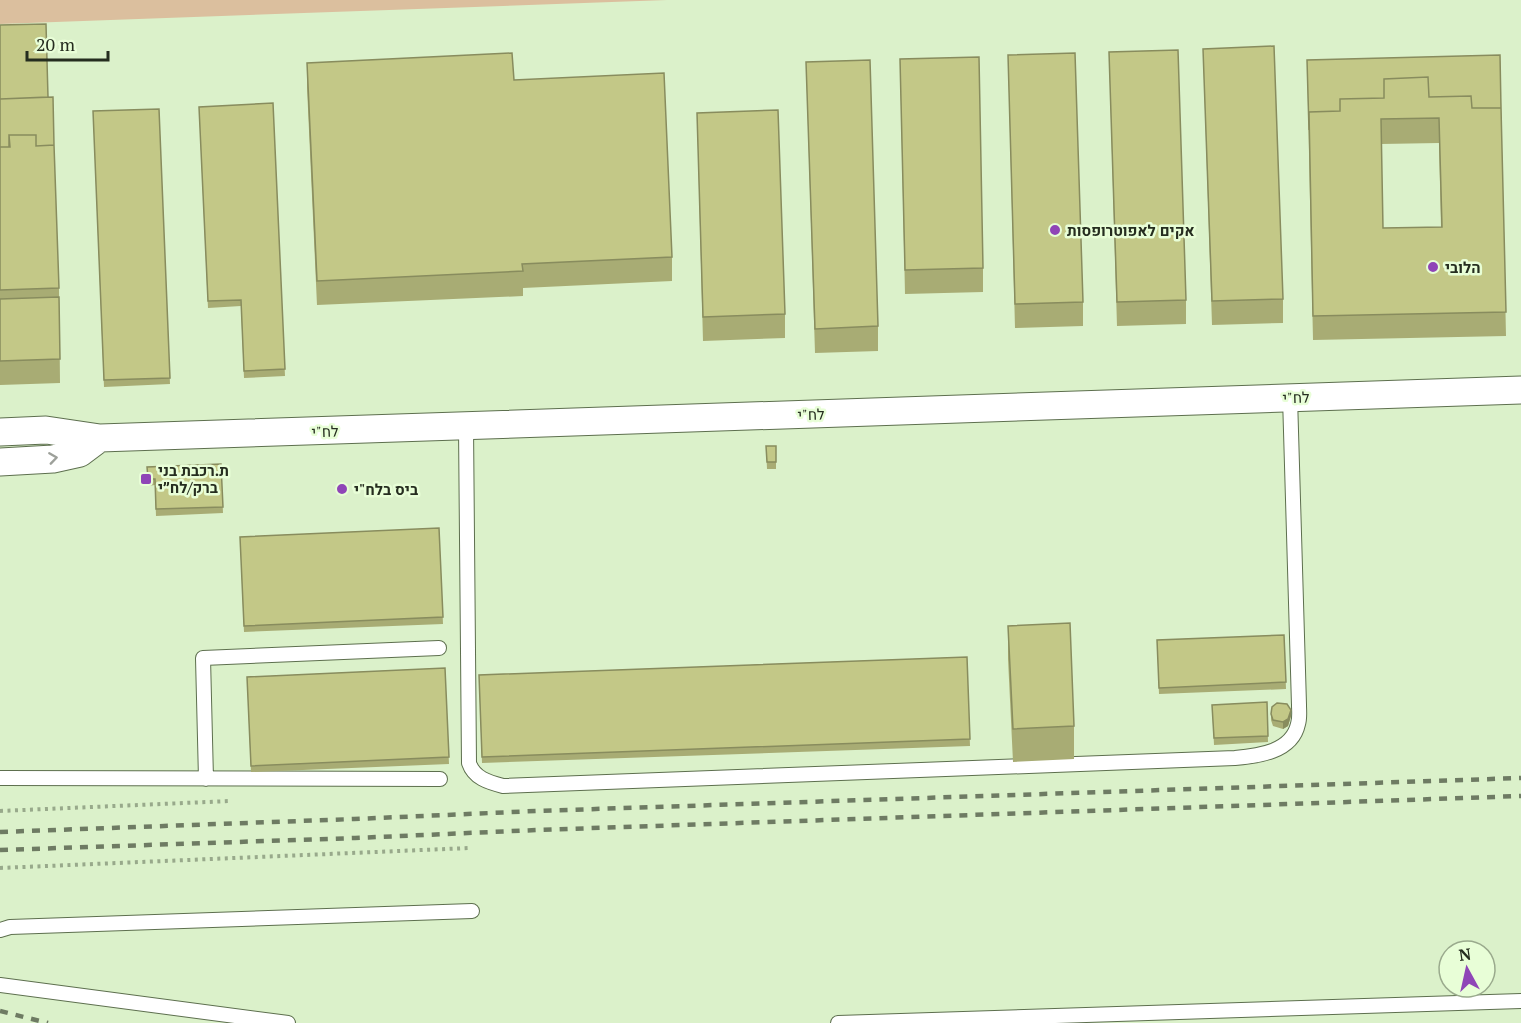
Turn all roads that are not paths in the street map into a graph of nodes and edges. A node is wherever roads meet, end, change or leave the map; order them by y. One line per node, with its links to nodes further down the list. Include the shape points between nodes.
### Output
1 (1521, 390): 2 (street, לח"י)
2 (1290, 398): 3 (street, לח"י); 3 (lane, via 1299,724 1294,736 1278,748 1235,758 503,786 478,777 470,763)
3 (466, 426): 5 (street, לח"י)
4 (0, 432): 5 (street, לח"י, via 46,430)
5 (100, 438): 6 (street, one-way to 5, via 80,453)
6 (0, 462)
7 (439, 648): 9 (lane, via 203,658)
8 (0, 778): 9 (lane)
9 (206, 779): 10 (lane)
10 (440, 779)
11 (472, 911): 12 (lane)
12 (0, 930)
13 (0, 985): 15 (lane)
14 (1521, 1001): 16 (lane)
15 (288, 1023)
16 (838, 1023)

